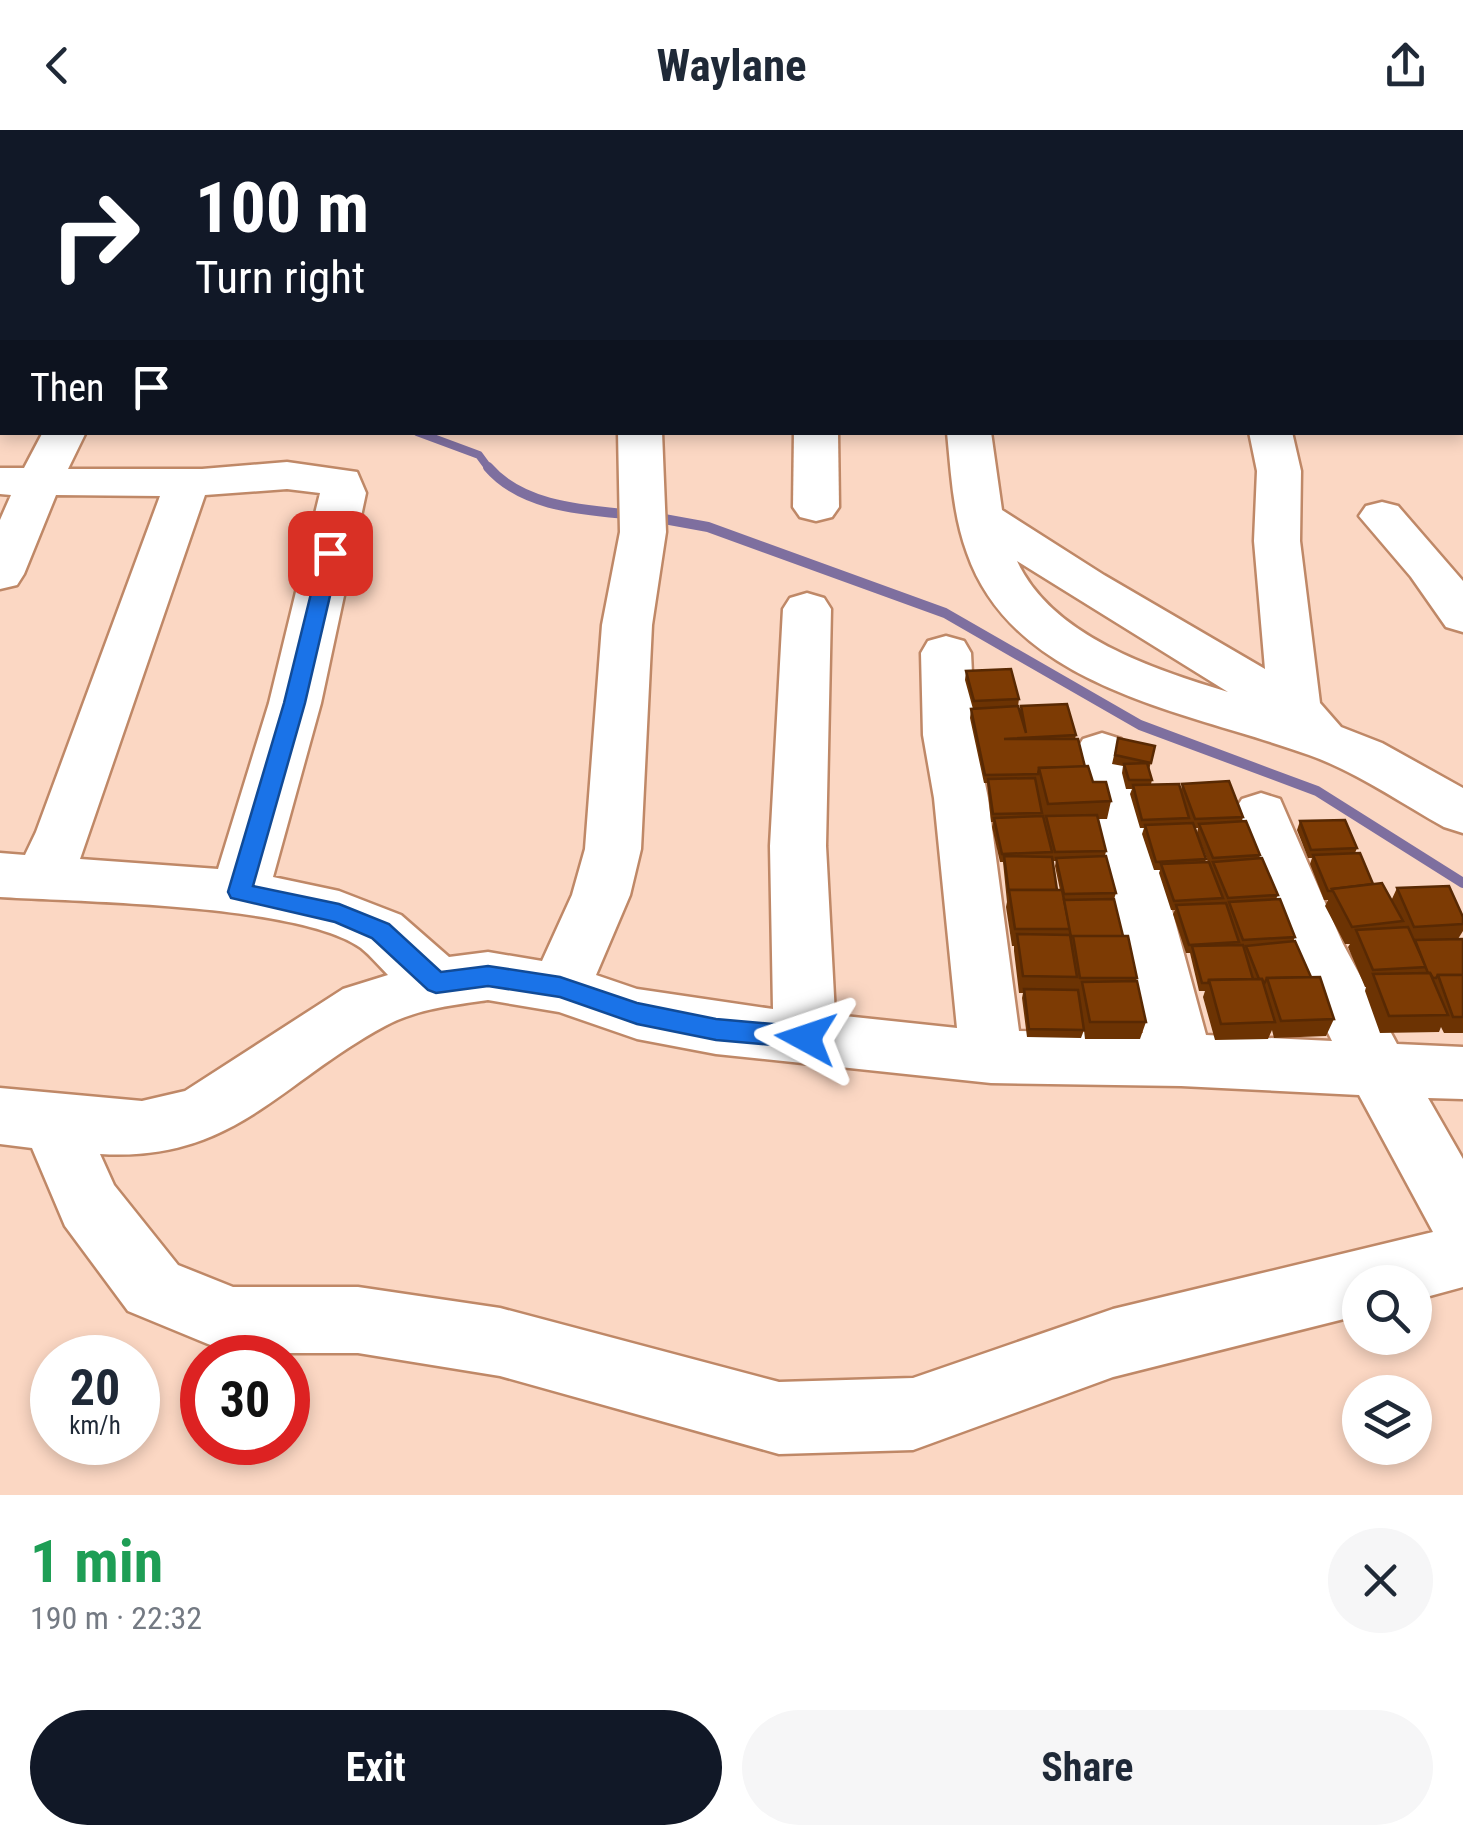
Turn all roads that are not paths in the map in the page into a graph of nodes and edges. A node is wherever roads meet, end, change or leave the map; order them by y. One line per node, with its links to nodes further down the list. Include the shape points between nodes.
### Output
1 (61, 435): 6 (street)
2 (640, 435): 21 (street, via 642,532 627,625 613,849)
3 (816, 435): 8 (street)
4 (969, 435): 14 (street, via 986,548 1011,594 1052,635 1158,688)
5 (1271, 435): 14 (street, via 1278,471 1277,541)
6 (19, 481): 7 (street); 10 (street)
7 (187, 482): 18 (street, via 64,832); 19 (street, via 309,474 341,481 343,494 295,703)
8 (816, 507)
9 (1382, 516): 12 (street)
10 (0, 574)
11 (808, 609): 22 (street, via 798,846)
12 (1463, 616)
13 (946, 653): 23 (street, via 948,735)
14 (1313, 726): 17 (street)
15 (1102, 752): 24 (street)
16 (1261, 813): 25 (street, via 1328,974)
17 (1463, 813)
18 (21, 876): 19 (street)
19 (240, 892): 20 (street, via 339,913 380,931)
20 (436, 983): 21 (street, via 488,976); 27 (street, via 365,1008 201,1116 142,1128)
21 (560, 988): 22 (street, via 716,1030)
22 (806, 1038): 23 (street)
23 (991, 1057): 24 (street)
24 (1181, 1060): 25 (street)
25 (1378, 1070): 26 (street); 28 (street)
26 (1463, 1074)
27 (27, 1120): 31 (street, via 152,1288 233,1320 358,1320 500,1342 779,1418 913,1414 1114,1342)
28 (1463, 1221)
29 (1463, 1256): 30 (street)
30 (1429, 1265)
31 (1342, 1287)

